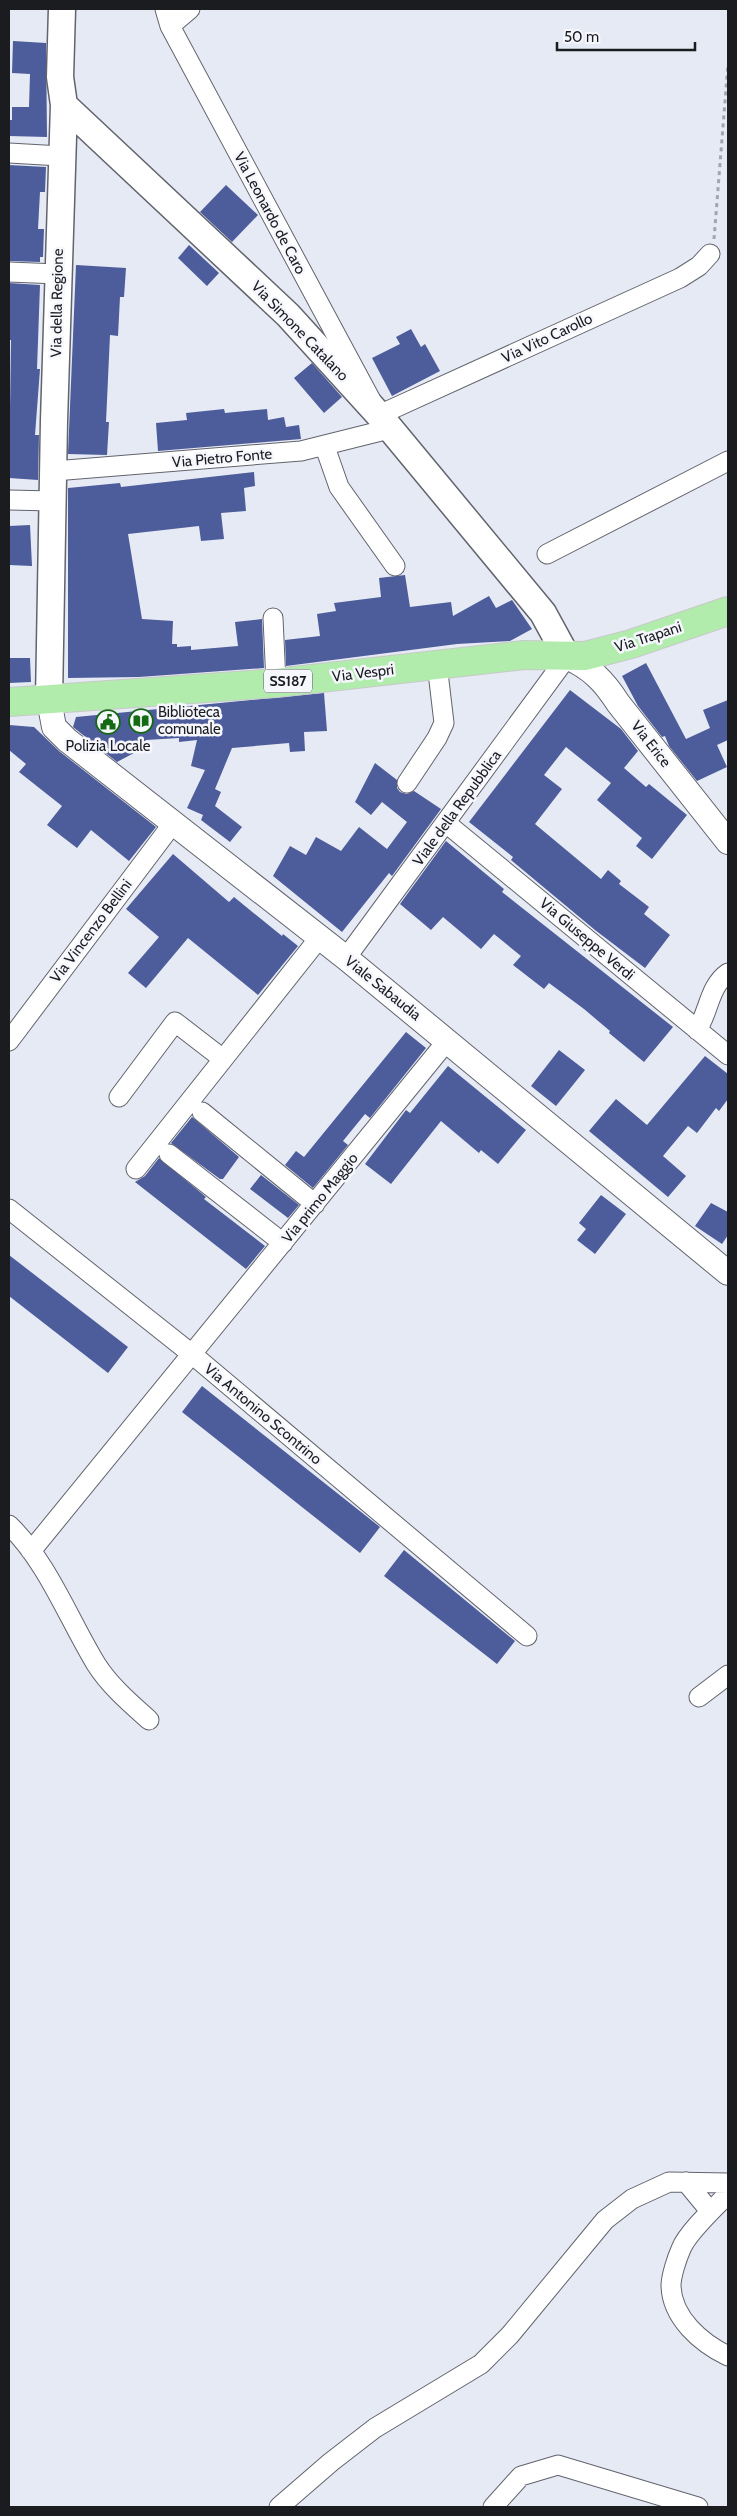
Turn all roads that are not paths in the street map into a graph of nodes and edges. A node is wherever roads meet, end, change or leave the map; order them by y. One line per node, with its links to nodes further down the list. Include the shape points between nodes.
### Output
1 (62, 9): 4 (main road, via 60,77)
2 (190, 9): 3 (street)
3 (168, 17): 10 (street, Via Leonardo de Caro)
4 (64, 104): 6 (main road, Via della Regione); 10 (main road, Via Simone Catalano, via 288,315)
5 (9, 154): 6 (street)
6 (61, 156): 9 (main road, Via della Regione)
7 (710, 254): 10 (street, Via Vito Carollo, via 680,278)
8 (9, 272): 9 (street)
9 (58, 274): 13 (main road, Via della Regione)
10 (384, 422): 11 (street, Via Pietro Fonte); 21 (main road, Via Simone Catalano, via 544,613)
11 (325, 447): 13 (street, Via Pietro Fonte); 17 (street, via 339,487)
12 (728, 461): 16 (street)
13 (54, 471): 15 (main road, Via della Regione)
14 (9, 500): 15 (street)
15 (53, 501): 25 (main road, Via della Regione)
16 (547, 554)
17 (395, 566)
18 (728, 611): 20 (main road, Via Trapani / SS187)
19 (273, 618): 24 (street)
20 (611, 650): 21 (main road, Via Trapani / SS187); 23 (street)
21 (566, 657): 22 (main road, Via Vespri / SS187, via 524,655); 23 (street, Via Erice, via 587,666); 29 (street, Viale della Repubblica)
22 (436, 664): 24 (main road, Via Vespri / SS187); 27 (street, via 444,723)
23 (603, 680): 30 (street, Via Erice)
24 (276, 683): 25 (main road, Via Vespri / SS187)
25 (50, 700): 26 (main road, Via Vespri / SS187); 28 (street, Viale Sabaudia, via 54,727 67,740)
26 (9, 702)
27 (407, 783)
28 (174, 822): 31 (street, Viale Sabaudia); 35 (street, Via Vincenzo Bellini)
29 (446, 823): 32 (street, Viale della Repubblica); 34 (street, Via Giuseppe Verdi)
30 (728, 842)
31 (320, 938): 32 (street, Viale Sabaudia); 38 (street)
32 (346, 958): 36 (street, Viale Sabaudia)
33 (728, 973): 34 (street, via 716,983 704,1020)
34 (696, 1030): 37 (street, Via Giuseppe Verdi)
35 (9, 1041)
36 (447, 1041): 43 (street, Via primo Maggio); 46 (street, Viale Sabaudia)
37 (728, 1055)
38 (223, 1060): 39 (street, via 175,1022); 42 (street)
39 (119, 1097)
40 (202, 1112): 43 (street)
41 (169, 1154): 45 (street)
42 (136, 1170)
43 (315, 1204): 45 (street, Via primo Maggio)
44 (9, 1209): 47 (street)
45 (283, 1243): 47 (street, Via primo Maggio)
46 (728, 1273)
47 (193, 1355): 49 (street, Via Antonino Scontrino); 50 (street, Via Antonino Scontrino)
48 (9, 1525): 49 (street)
49 (31, 1551): 53 (street, via 97,1666 122,1696)
50 (527, 1636)
51 (728, 1675): 52 (street)
52 (699, 1697)
53 (149, 1720)
54 (686, 2182): 55 (street); 57 (street); 59 (street, via 669,2182 632,2199 605,2220 510,2335 481,2364 375,2428)
55 (728, 2183)
56 (728, 2194): 57 (street)
57 (710, 2211): 58 (street, via 681,2247 671,2285 678,2315 703,2340)
58 (728, 2356)
59 (279, 2507)
60 (493, 2507): 61 (street, via 521,2476 558,2466)
61 (698, 2507)

